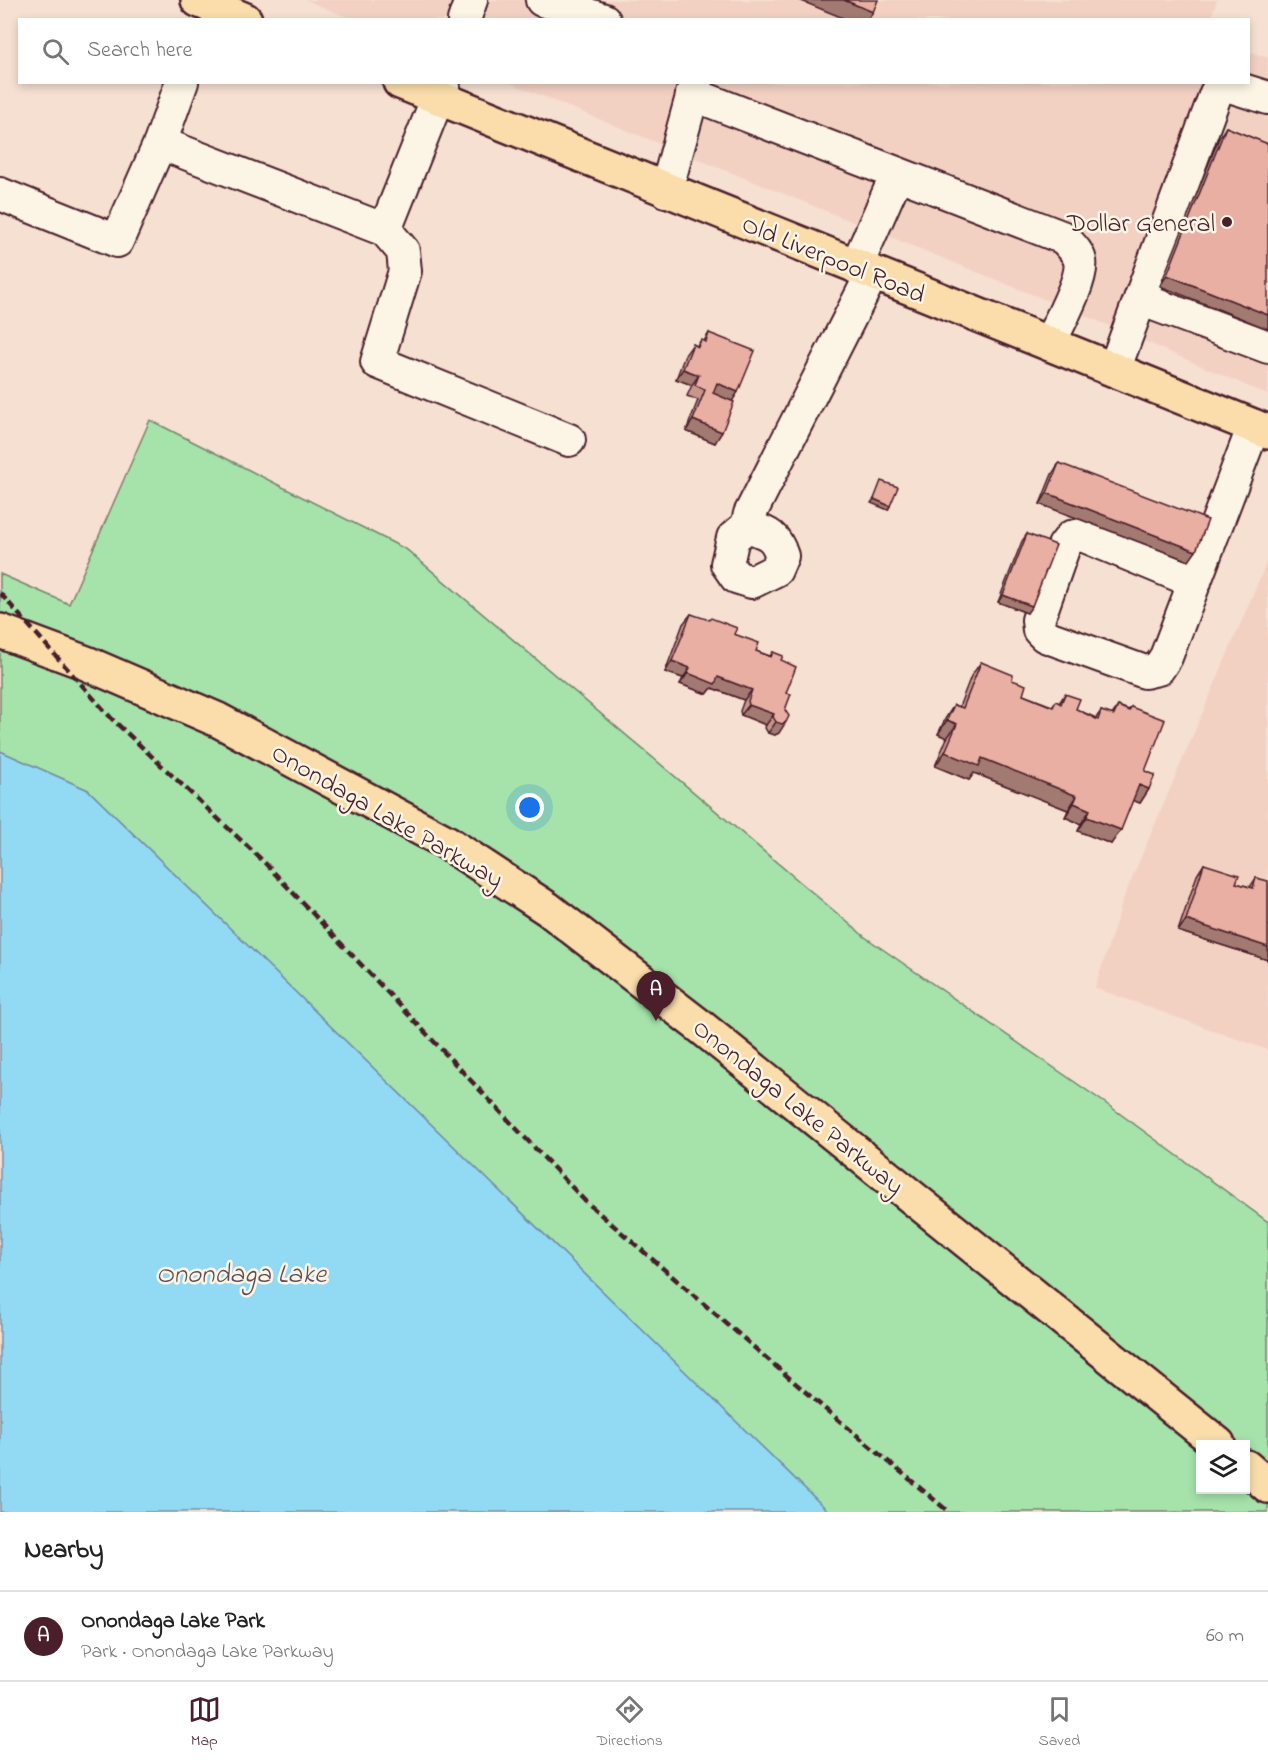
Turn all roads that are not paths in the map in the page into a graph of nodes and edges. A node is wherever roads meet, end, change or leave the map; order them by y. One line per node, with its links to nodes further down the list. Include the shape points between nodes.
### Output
1 (471, 0): 5 (lane)
2 (542, 0): 6 (lane)
3 (204, 8): 4 (main road)
4 (238, 18)
5 (465, 18)
6 (598, 18)
7 (181, 84): 12 (lane)
8 (410, 84): 10 (main road, Old Liverpool Road)
9 (694, 88): 13 (lane); 14 (lane)
10 (441, 90): 14 (main road, Old Liverpool Road); 16 (lane)
11 (1268, 98): 18 (lane, via 1230,86 1223,86 1216,93)
12 (160, 143): 15 (lane, via 117,241); 16 (lane)
13 (897, 174): 17 (lane); 19 (lane, via 1064,238 1073,248 1080,261 1080,275)
14 (666, 191): 17 (main road, Old Liverpool Road)
15 (0, 194)
16 (385, 230): 23 (lane, via 404,251 405,271 377,362)
17 (864, 270): 19 (main road, Old Liverpool Road); 24 (lane)
18 (1140, 299): 20 (lane); 21 (lane)
19 (1049, 344): 21 (main road, Old Liverpool Road)
20 (1268, 347)
21 (1114, 370): 22 (main road, Old Liverpool Road)
22 (1261, 429): 25 (lane)
23 (569, 440)
24 (747, 526)
25 (1195, 582): 25 (lane, via 1158,669 1145,672 1045,636 1039,630 1038,620 1064,546 1071,537 1082,535)
26 (0, 631): 27 (main road, Onondaga Lake Parkway, via 218,720 446,842 548,909 720,1042)
27 (1213, 1440)
28 (1250, 1471): 29 (main road)
29 (1268, 1486)

